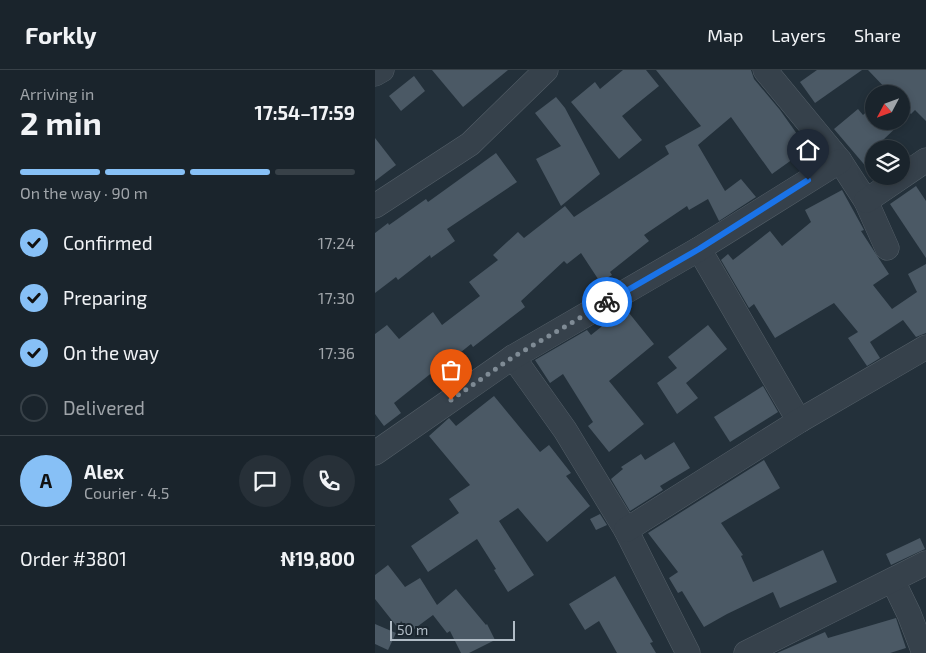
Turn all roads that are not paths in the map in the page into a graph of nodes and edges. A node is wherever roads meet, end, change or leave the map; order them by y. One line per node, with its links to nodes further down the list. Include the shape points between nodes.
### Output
1 (382, 70): 4 (street)
2 (546, 70): 8 (street, via 470,144)
3 (765, 70): 6 (street)
4 (375, 74)
5 (926, 160): 7 (street)
6 (839, 161): 7 (street); 10 (street)
7 (866, 201): 9 (street)
8 (375, 206)
9 (887, 248)
10 (699, 249): 12 (street); 13 (street)
11 (926, 347): 13 (street)
12 (513, 357): 14 (street); 15 (street, via 565,430)
13 (799, 421): 15 (street)
14 (375, 453)
15 (626, 530): 18 (street)
16 (926, 563): 17 (street)
17 (893, 580): 19 (street); 20 (street)
18 (688, 653)
19 (746, 653)
20 (924, 653)

